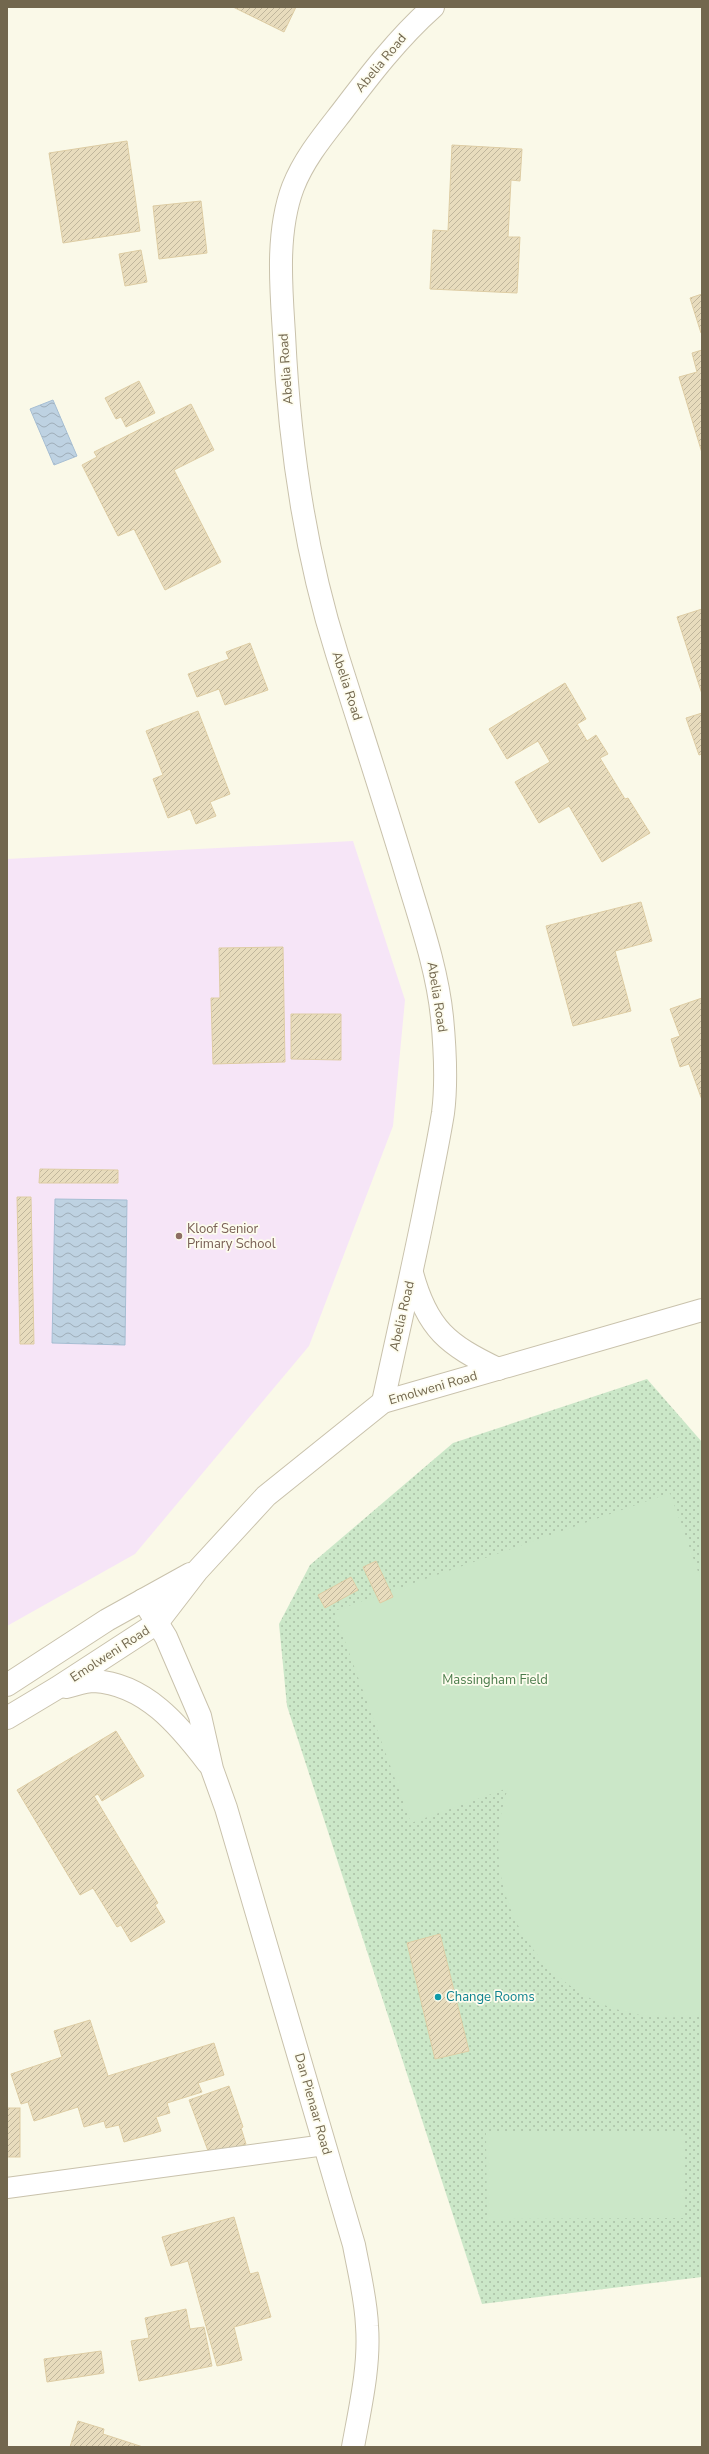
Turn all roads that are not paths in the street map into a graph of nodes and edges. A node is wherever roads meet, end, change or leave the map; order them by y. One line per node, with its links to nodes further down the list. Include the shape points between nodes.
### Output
1 (433, 7): 2 (street, Abelia Road, via 415,23 363,83 306,161 293,188 285,216 282,300 292,436 310,546 335,648 417,909 433,966 442,1013 445,1056 444,1109)
2 (412, 1272): 4 (street, via 419,1298 430,1321 469,1355); 5 (street, Abelia Road)
3 (702, 1310): 4 (street, Emolweni Road, via 610,1339)
4 (498, 1369): 5 (street, Emolweni Road)
5 (383, 1402): 6 (street, Emolweni Road, via 266,1496)
6 (197, 1571): 7 (street, Emolweni Road); 8 (street, Emolweni Road)
7 (143, 1600): 8 (street, Dan Pienaar Road); 9 (street, Emolweni Road)
8 (157, 1623): 10 (street, Emolweni Road); 12 (street, Dan Pienaar Road, via 166,1637 200,1716)
9 (7, 1685)
10 (57, 1688): 11 (street, Emolweni Road); 12 (street, Dan Pienaar Road, via 93,1681 120,1686 158,1706 184,1732)
11 (7, 1718)
12 (212, 1769): 13 (street, Dan Pienaar Road)
13 (325, 2145): 14 (lane); 15 (street, Dan Pienaar Road, via 354,2245 364,2293 367,2327 365,2378)
14 (7, 2188)
15 (353, 2447)

